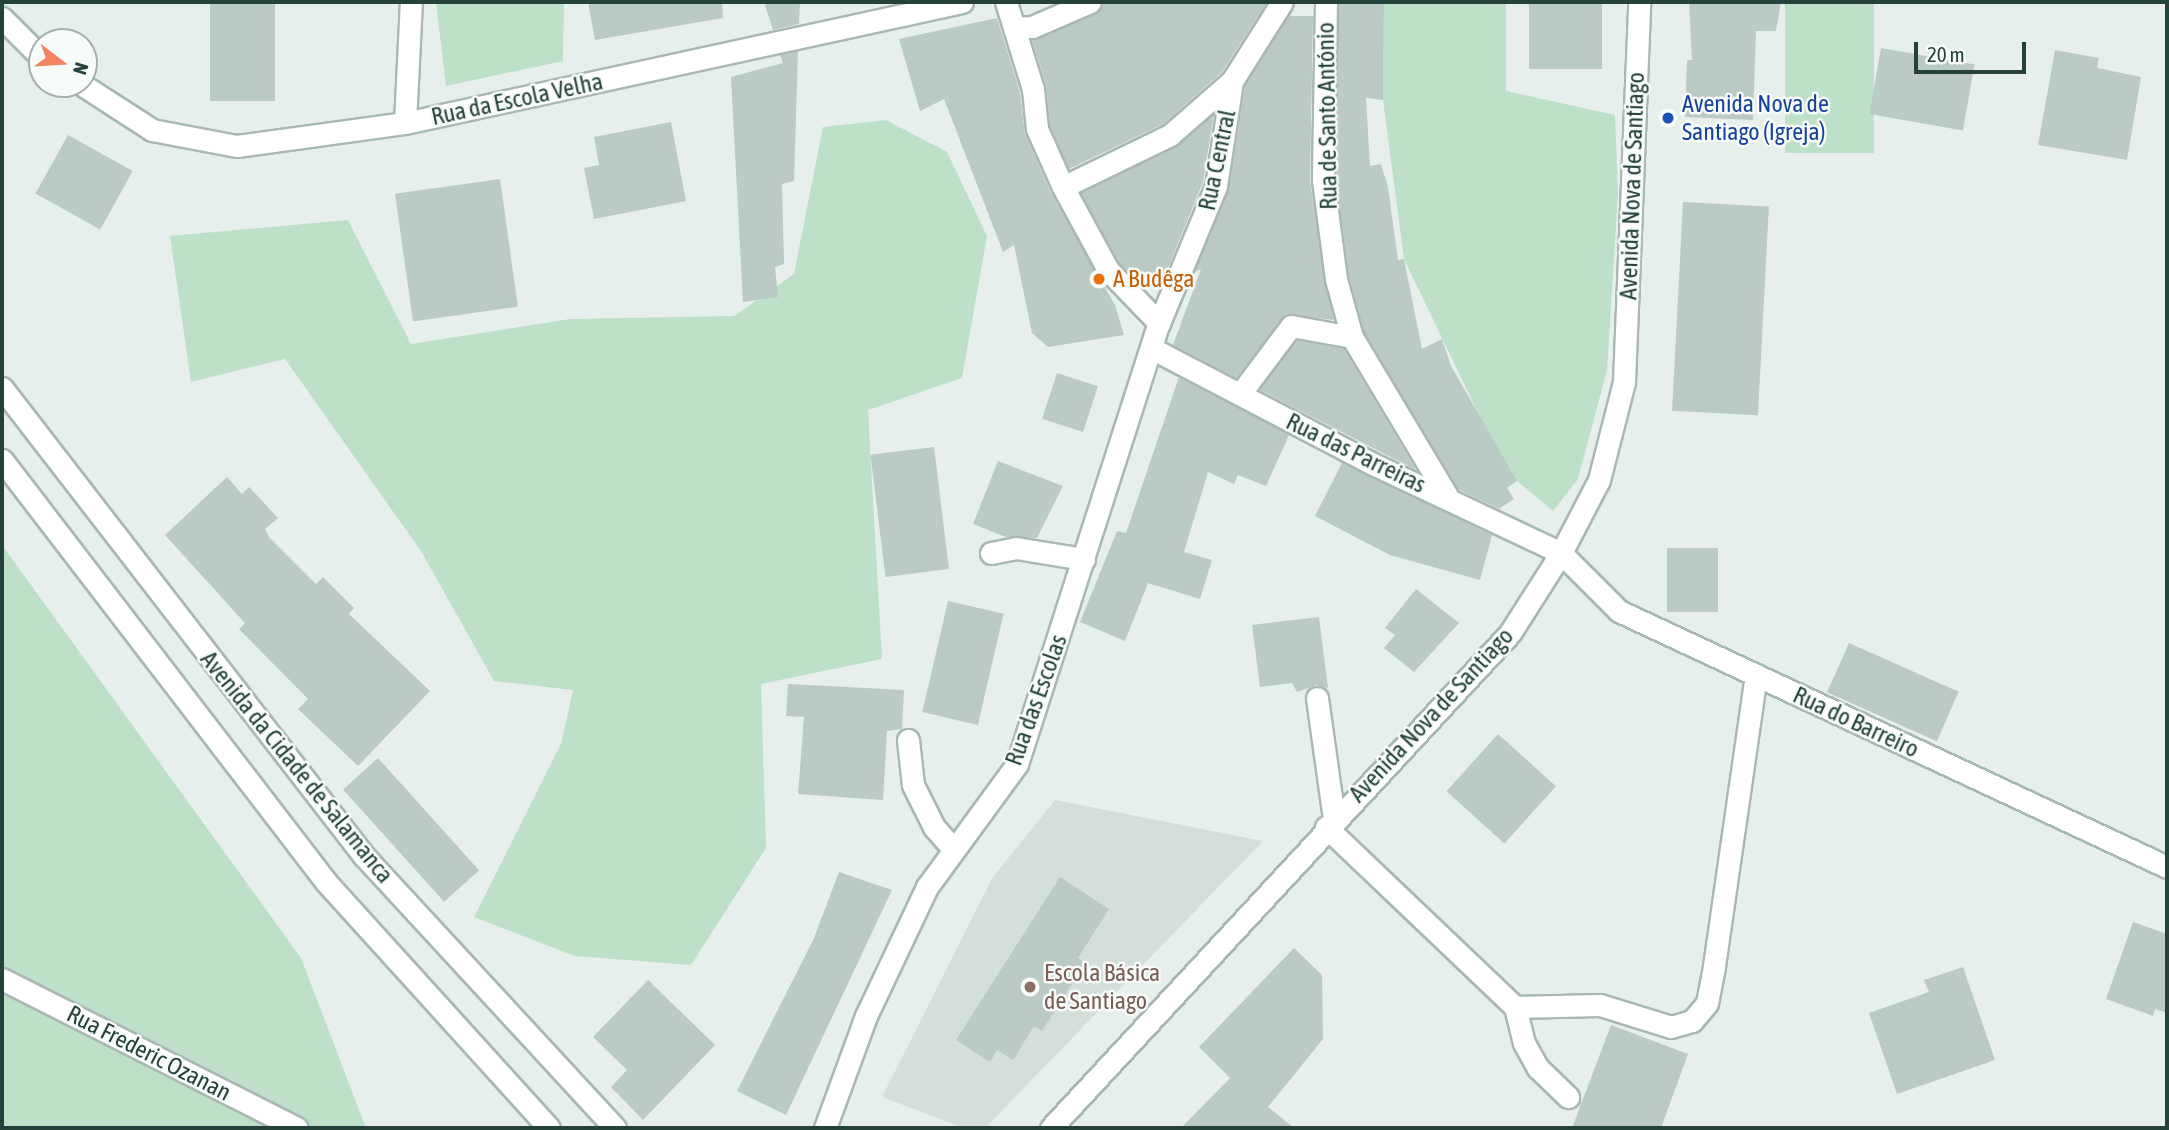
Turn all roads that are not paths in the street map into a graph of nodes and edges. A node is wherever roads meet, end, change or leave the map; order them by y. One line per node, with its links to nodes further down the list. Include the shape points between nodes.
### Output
1 (411, 2): 13 (street)
2 (962, 2): 13 (street, Rua da Escola Velha)
3 (1006, 2): 9 (street)
4 (1090, 2): 9 (street, via 1032,27)
5 (1282, 2): 11 (street, Rua Central)
6 (1326, 2): 16 (street, Rua de Santo António, via 1323,180 1336,279)
7 (1639, 2): 23 (street, Avenida Nova de Santiago, via 1624,382 1599,480)
8 (2, 18): 10 (street)
9 (1016, 27): 14 (street, via 1037,129)
10 (28, 44)
11 (1232, 81): 14 (street, via 1170,135); 15 (street, Rua Central, via 1216,187)
12 (98, 95): 13 (street, Rua da Escola Velha, via 152,130 237,146)
13 (405, 123)
14 (1063, 187): 15 (street, via 1108,270)
15 (1159, 323): 17 (street, Rua das Escolas)
16 (1352, 337): 19 (street, via 1292,326); 21 (street, Rua de Santo António)
17 (1153, 349): 19 (street, Rua das Parreiras); 24 (street, Rua das Escolas)
18 (2, 388): 36 (street, Avenida da Cidade de Salamanca, via 364,856)
19 (1240, 394): 21 (street, Rua das Parreiras)
20 (2, 460): 35 (street, Avenida da Cidade de Salamanca, via 326,882)
21 (1447, 496): 23 (street, Rua das Parreiras)
22 (991, 553): 24 (street, via 1016,548)
23 (1561, 553): 25 (street, Rua do Barreiro, via 1619,611); 28 (street, Avenida Nova de Santiago, via 1510,633)
24 (1084, 559): 29 (street, Rua das Escolas, via 1017,764)
25 (1756, 675): 30 (street, Rua do Barreiro); 32 (street, via 1707,1003 1692,1021 1671,1027 1600,1005)
26 (1317, 698): 28 (street)
27 (908, 740): 29 (street, via 914,785 934,827)
28 (1330, 823): 32 (street); 38 (street, Avenida Nova de Santiago)
29 (954, 850): 37 (street, Rua das Escolas, via 928,887 866,1016)
30 (2166, 860)
31 (2, 979): 34 (street, Rua Frederic Ozanan)
32 (1514, 1007): 33 (street, via 1524,1043 1538,1068)
33 (1568, 1097)
34 (297, 1128)
35 (549, 1128)
36 (615, 1128)
37 (825, 1128)
38 (1051, 1128)

